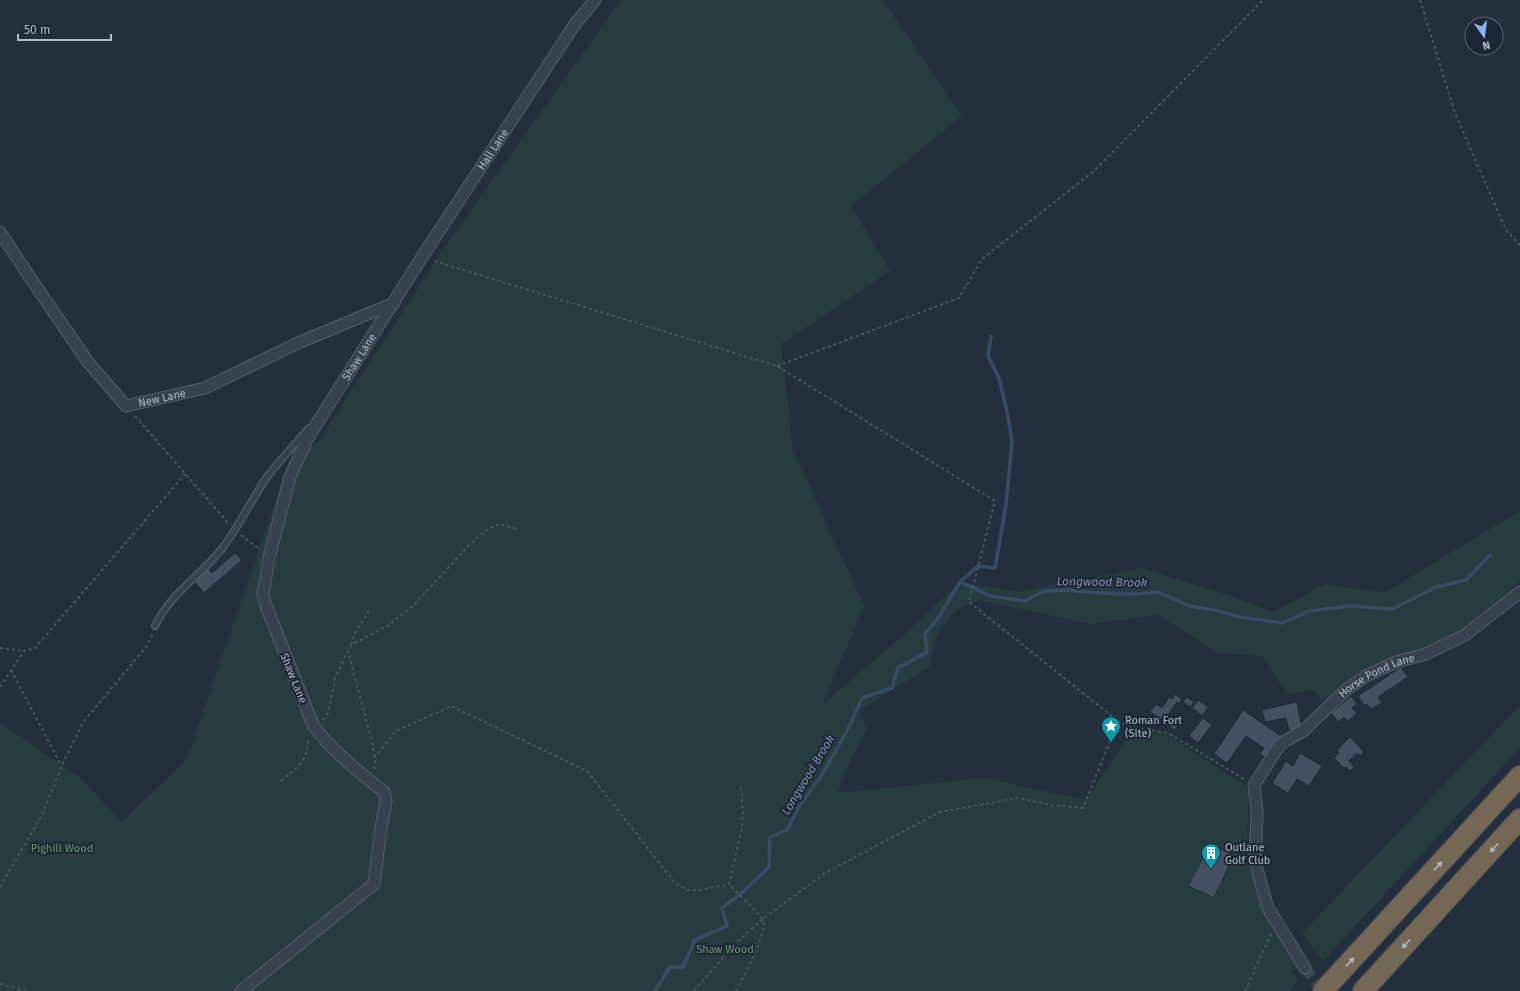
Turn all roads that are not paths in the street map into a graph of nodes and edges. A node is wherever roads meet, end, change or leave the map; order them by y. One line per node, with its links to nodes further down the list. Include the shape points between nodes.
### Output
1 (595, 0): 3 (street, Hall Lane, via 575,24)
2 (0, 232): 3 (street, New Lane, via 88,362 126,406 205,388 298,343)
3 (394, 302): 4 (street, Shaw Lane)
4 (326, 409): 6 (lane, via 267,478 220,552 178,593 161,614); 10 (street, Shaw Lane, via 307,439 290,477 268,558 263,594 312,725 339,754 384,792 386,801 374,884)
5 (1520, 592): 9 (street, Horse Pond Lane, via 1465,635 1426,654 1396,662 1366,676 1347,689 1303,731 1279,746 1254,784 1257,811 1255,862 1268,908)
6 (156, 626)
7 (1520, 776): 11 (highway, one-way to 7)
8 (1520, 819): 12 (highway, one-way to 12)
9 (1305, 968)
10 (241, 991)
11 (1323, 991)
12 (1363, 991)

